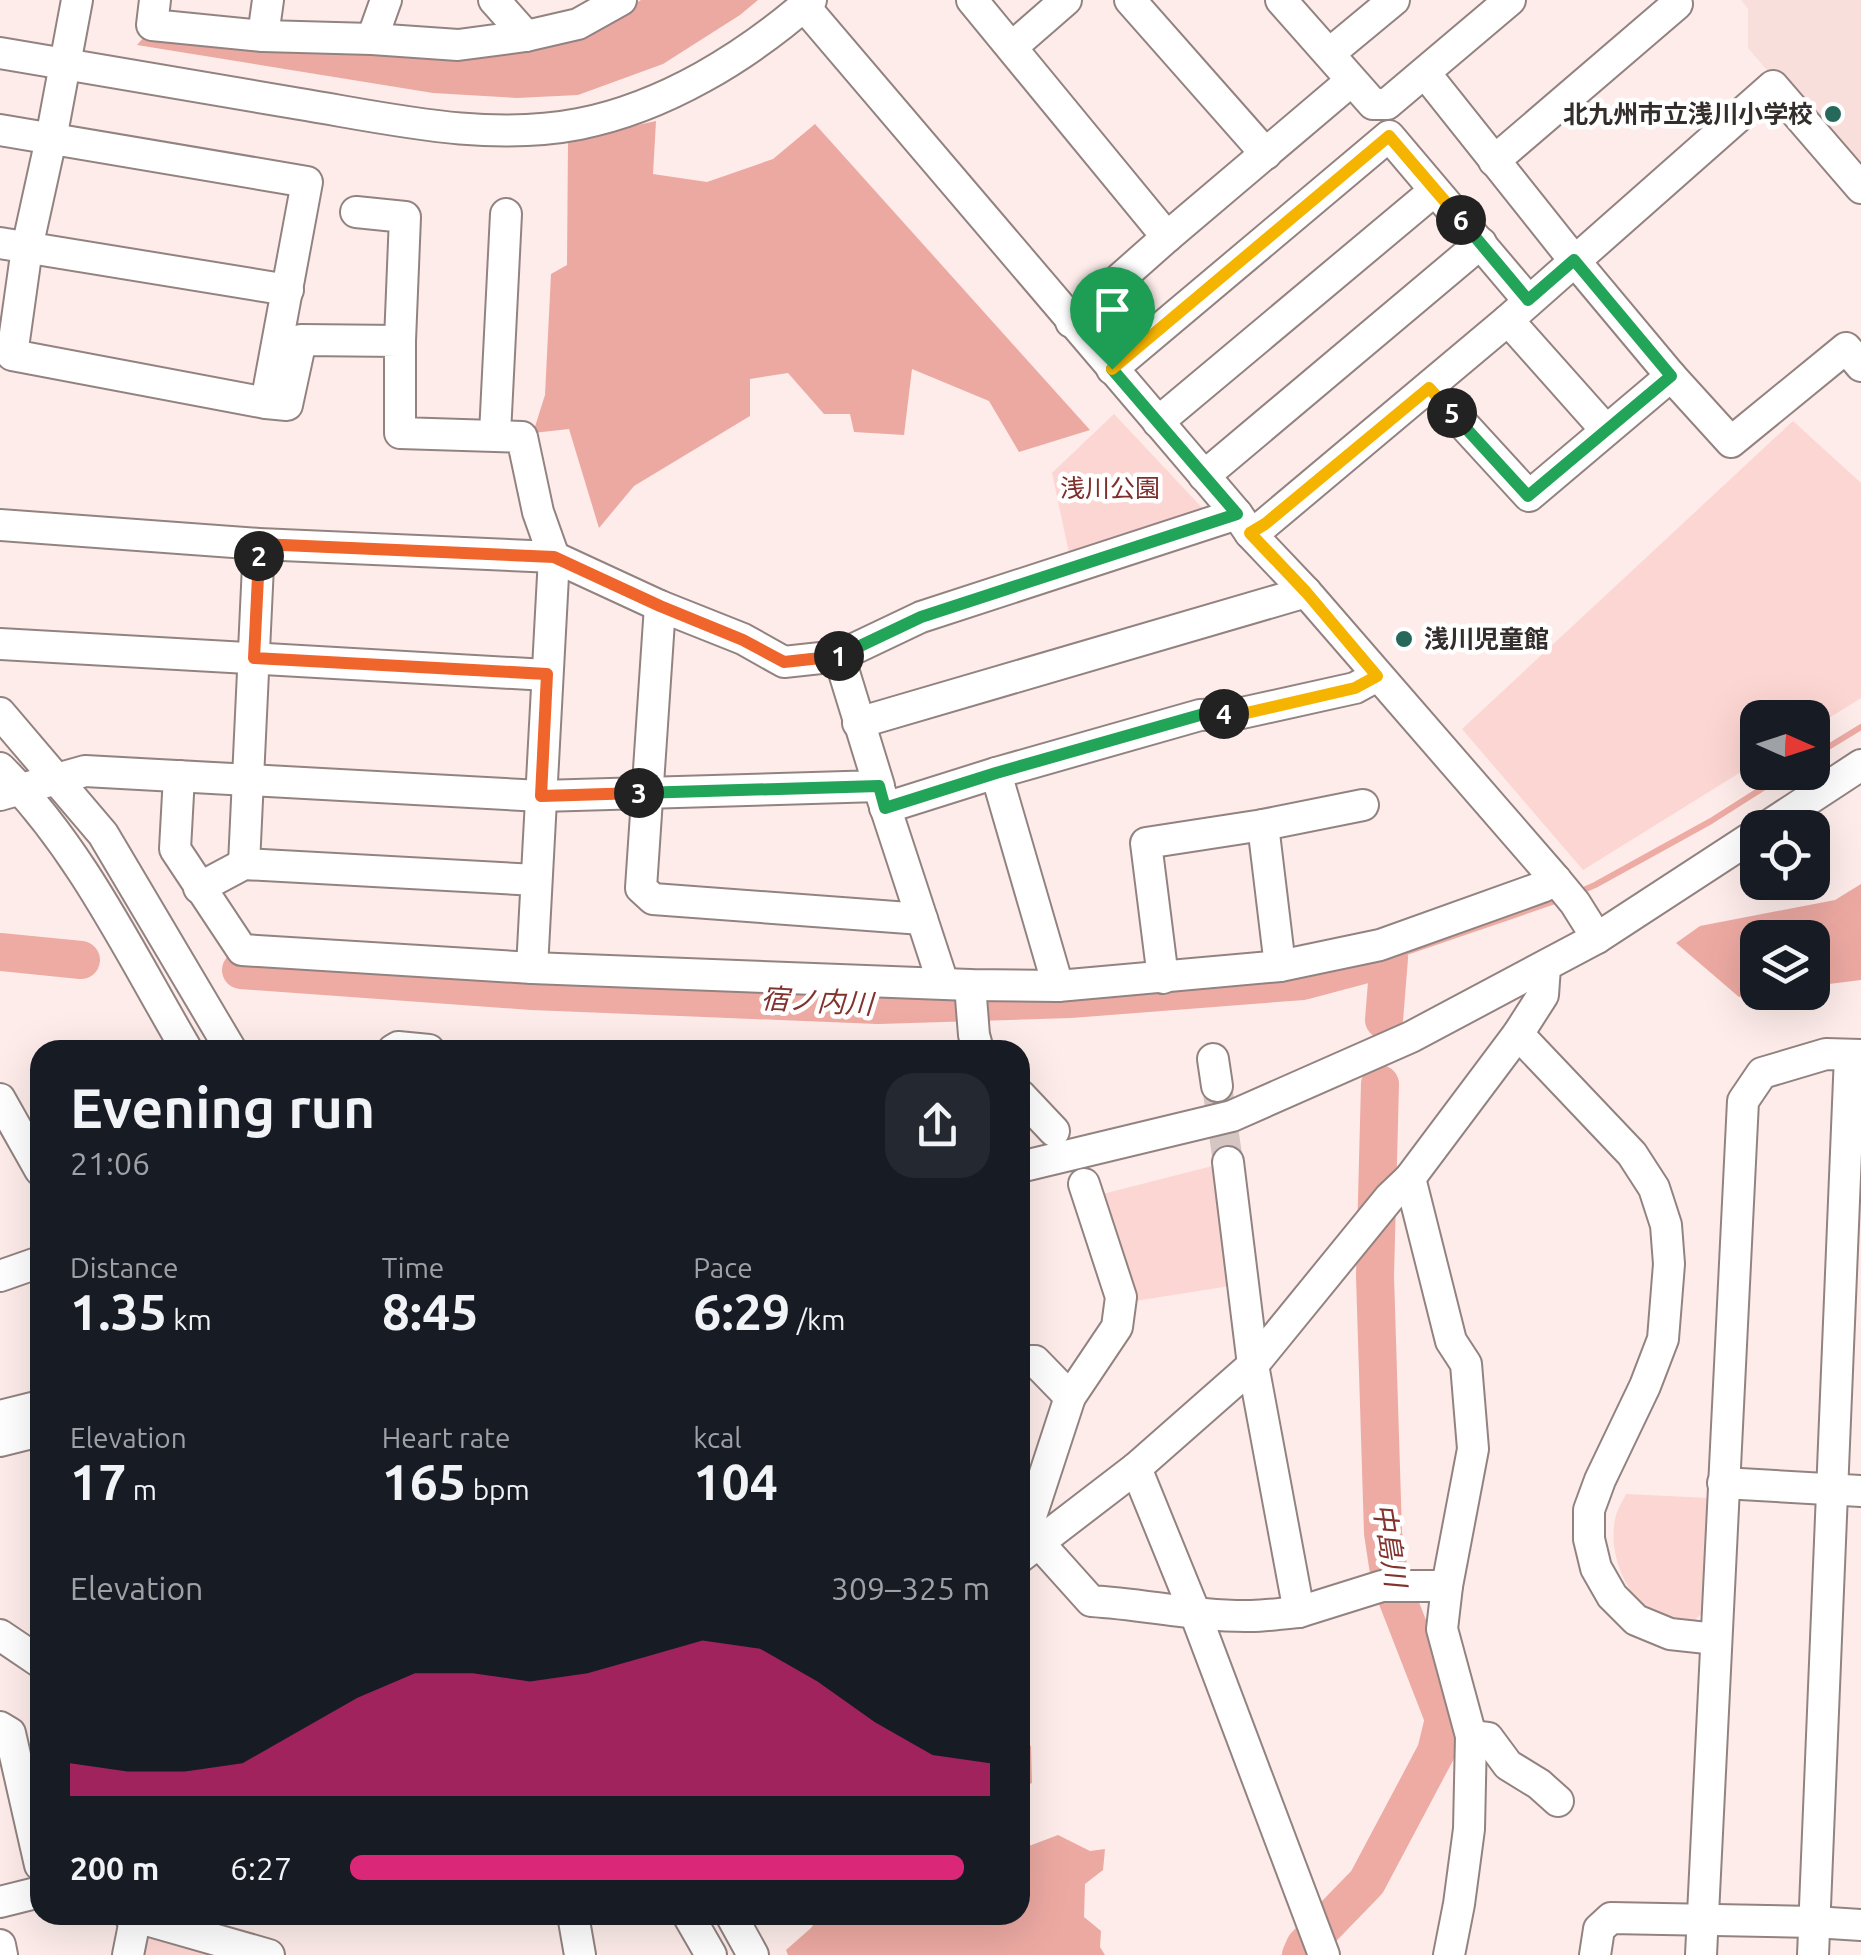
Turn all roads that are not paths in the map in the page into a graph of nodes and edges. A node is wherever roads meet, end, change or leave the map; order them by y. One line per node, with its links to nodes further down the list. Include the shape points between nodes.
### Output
1 (77, 0): 21 (street)
2 (155, 0): 15 (street, via 152,25)
3 (268, 0): 15 (street)
4 (386, 0): 17 (street)
5 (494, 0): 16 (street)
6 (620, 0): 16 (street, via 578,24)
7 (972, 0): 18 (street)
8 (1066, 0): 18 (street)
9 (1130, 0): 26 (street)
10 (1282, 0): 20 (street)
11 (1394, 0): 20 (street)
12 (1510, 0): 22 (street)
13 (1674, 0): 27 (street)
14 (807, 3): 21 (street, via 734,60 659,100 579,124 506,130 423,124); 38 (street)
15 (264, 36): 17 (street)
16 (526, 36): 17 (street, via 458,45)
17 (372, 39)
18 (1012, 47): 32 (street)
19 (0, 53): 21 (street)
20 (1330, 53): 23 (street)
21 (64, 64): 25 (street)
22 (1425, 73): 23 (street, via 1386,104 1372,104); 27 (street)
23 (1352, 81): 26 (street)
24 (0, 130): 25 (street)
25 (51, 139): 34 (street); 36 (street, via 307,182)
26 (1266, 154): 32 (street)
27 (1494, 160): 35 (street)
28 (1861, 188): 35 (street, via 1773,86)
29 (1434, 191): 33 (street); 42 (street, via 1389,136); 46 (street)
30 (356, 212): 39 (street, via 415,217)
31 (506, 214): 48 (street)
32 (1168, 237): 38 (street)
33 (1481, 243): 37 (street); 49 (street)
34 (13, 245): 36 (street); 40 (street)
35 (1574, 260): 37 (street); 43 (street)
36 (288, 290): 45 (street)
37 (1518, 310): 44 (street); 47 (street)
38 (1071, 322): 42 (street)
39 (400, 341): 45 (street, via 300,340 287,405); 48 (street, via 400,432)
40 (6, 354): 45 (street)
41 (1861, 366): 43 (street, via 1846,348 1730,442)
42 (1112, 369): 46 (street)
43 (1671, 376): 47 (street)
44 (1429, 388): 47 (street, via 1528,496); 50 (street, via 1265,524)
45 (266, 403)
46 (1158, 422): 49 (street)
47 (1605, 429)
48 (495, 434): 53 (street, via 522,437)
49 (1204, 476): 50 (street)
50 (1244, 523): 54 (street); 57 (street, via 921,617)
51 (0, 525): 52 (street)
52 (260, 544): 53 (street); 58 (street)
53 (554, 557): 55 (street); 59 (street)
54 (1306, 592): 60 (street); 62 (street)
55 (660, 606): 57 (street, via 784,662); 69 (street)
56 (0, 644): 58 (street)
57 (839, 656): 62 (street)
58 (254, 658): 59 (street); 68 (street)
59 (547, 674): 71 (street)
60 (1377, 676): 65 (street, via 1355,688 1242,714 1200,715); 80 (street)
61 (0, 713): 67 (street)
62 (858, 723): 72 (street)
63 (1861, 764): 74 (street)
64 (0, 768): 70 (street)
65 (996, 773): 72 (street); 87 (street)
66 (178, 776): 67 (street, via 84,771); 68 (street); 79 (street, via 175,849)
67 (57, 779): 70 (street); 91 (street, via 103,834)
68 (247, 779): 71 (street); 77 (street)
69 (647, 792): 71 (street); 72 (street); 81 (street, via 641,888 653,899)
70 (11, 793): 90 (street, via 67,845)
71 (541, 796): 78 (street)
72 (882, 797): 81 (street)
73 (1363, 805): 75 (street)
74 (1793, 810)
75 (1263, 825): 83 (street); 86 (street, via 1146,843)
76 (1740, 845): 82 (street)
77 (244, 864): 78 (street); 79 (street)
78 (536, 880): 85 (street)
79 (199, 888): 85 (street, via 242,950)
80 (1564, 889): 82 (street); 83 (street, via 1524,894 1380,945)
81 (922, 919): 88 (street)
82 (1597, 938): 84 (street)
83 (1280, 966): 86 (street)
84 (1545, 967): 89 (street, via 1543,995); 99 (street, via 1411,1038 1232,1116)
85 (532, 968): 88 (street)
86 (1164, 978): 87 (street)
87 (1058, 986): 88 (street)
88 (962, 988): 92 (street)
89 (1518, 1034): 101 (street); 121 (street, via 1632,1154 1666,1224 1663,1339 1590,1510 1596,1568 1636,1620 1670,1634)
90 (181, 1040)
91 (225, 1040)
92 (975, 1040)
93 (1856, 1055): 112 (street, via 1826,1054 1762,1074 1743,1101); 113 (street)
94 (0, 1099): 97 (street)
95 (1030, 1106): 96 (street)
96 (1054, 1131)
97 (30, 1152)
98 (1228, 1162): 105 (street)
99 (1030, 1165)
100 (1084, 1184): 106 (street, via 1121,1297 1117,1327)
101 (1400, 1187): 105 (street); 117 (street, via 1451,1341 1478,1360 1473,1449)
102 (30, 1266): 103 (street)
103 (0, 1276)
104 (1030, 1361): 106 (street)
105 (1253, 1365): 111 (street); 118 (street)
106 (1070, 1397): 114 (street)
107 (30, 1408): 108 (street)
108 (0, 1416)
109 (30, 1433): 110 (street)
110 (0, 1440)
111 (1136, 1468): 115 (street); 119 (street)
112 (1723, 1482): 113 (street); 121 (street)
113 (1847, 1490): 131 (street)
114 (1030, 1519)
115 (1030, 1548)
116 (1030, 1550): 119 (street, via 1092,1600)
117 (1447, 1586): 118 (street, via 1394,1585); 124 (street, via 1442,1628)
118 (1298, 1612): 119 (street)
119 (1195, 1613): 140 (street)
120 (0, 1635): 122 (street)
121 (1716, 1639): 130 (street)
122 (30, 1655)
123 (0, 1727): 125 (street, via 10,1733)
124 (1472, 1736): 126 (street, via 1488,1738 1508,1765); 147 (street, via 1468,1829)
125 (12, 1798): 127 (street)
126 (1558, 1801)
127 (30, 1841)
128 (30, 1894): 129 (street)
129 (0, 1902)
130 (1702, 1920): 131 (street); 148 (street, via 1612,1918 1599,1929); 149 (street)
131 (1814, 1922): 137 (street); 150 (street)
132 (132, 1925): 142 (street)
133 (161, 1925): 139 (street)
134 (575, 1925): 144 (street)
135 (694, 1925): 145 (street)
136 (736, 1925): 146 (street)
137 (1861, 1925)
138 (0, 1944): 141 (street)
139 (234, 1949): 143 (street)
140 (1323, 1951)
141 (2, 1955)
142 (128, 1955)
143 (269, 1955)
144 (580, 1955)
145 (711, 1955)
146 (753, 1955)
147 (1449, 1955)
148 (1595, 1955)
149 (1701, 1955)
150 (1812, 1955)

